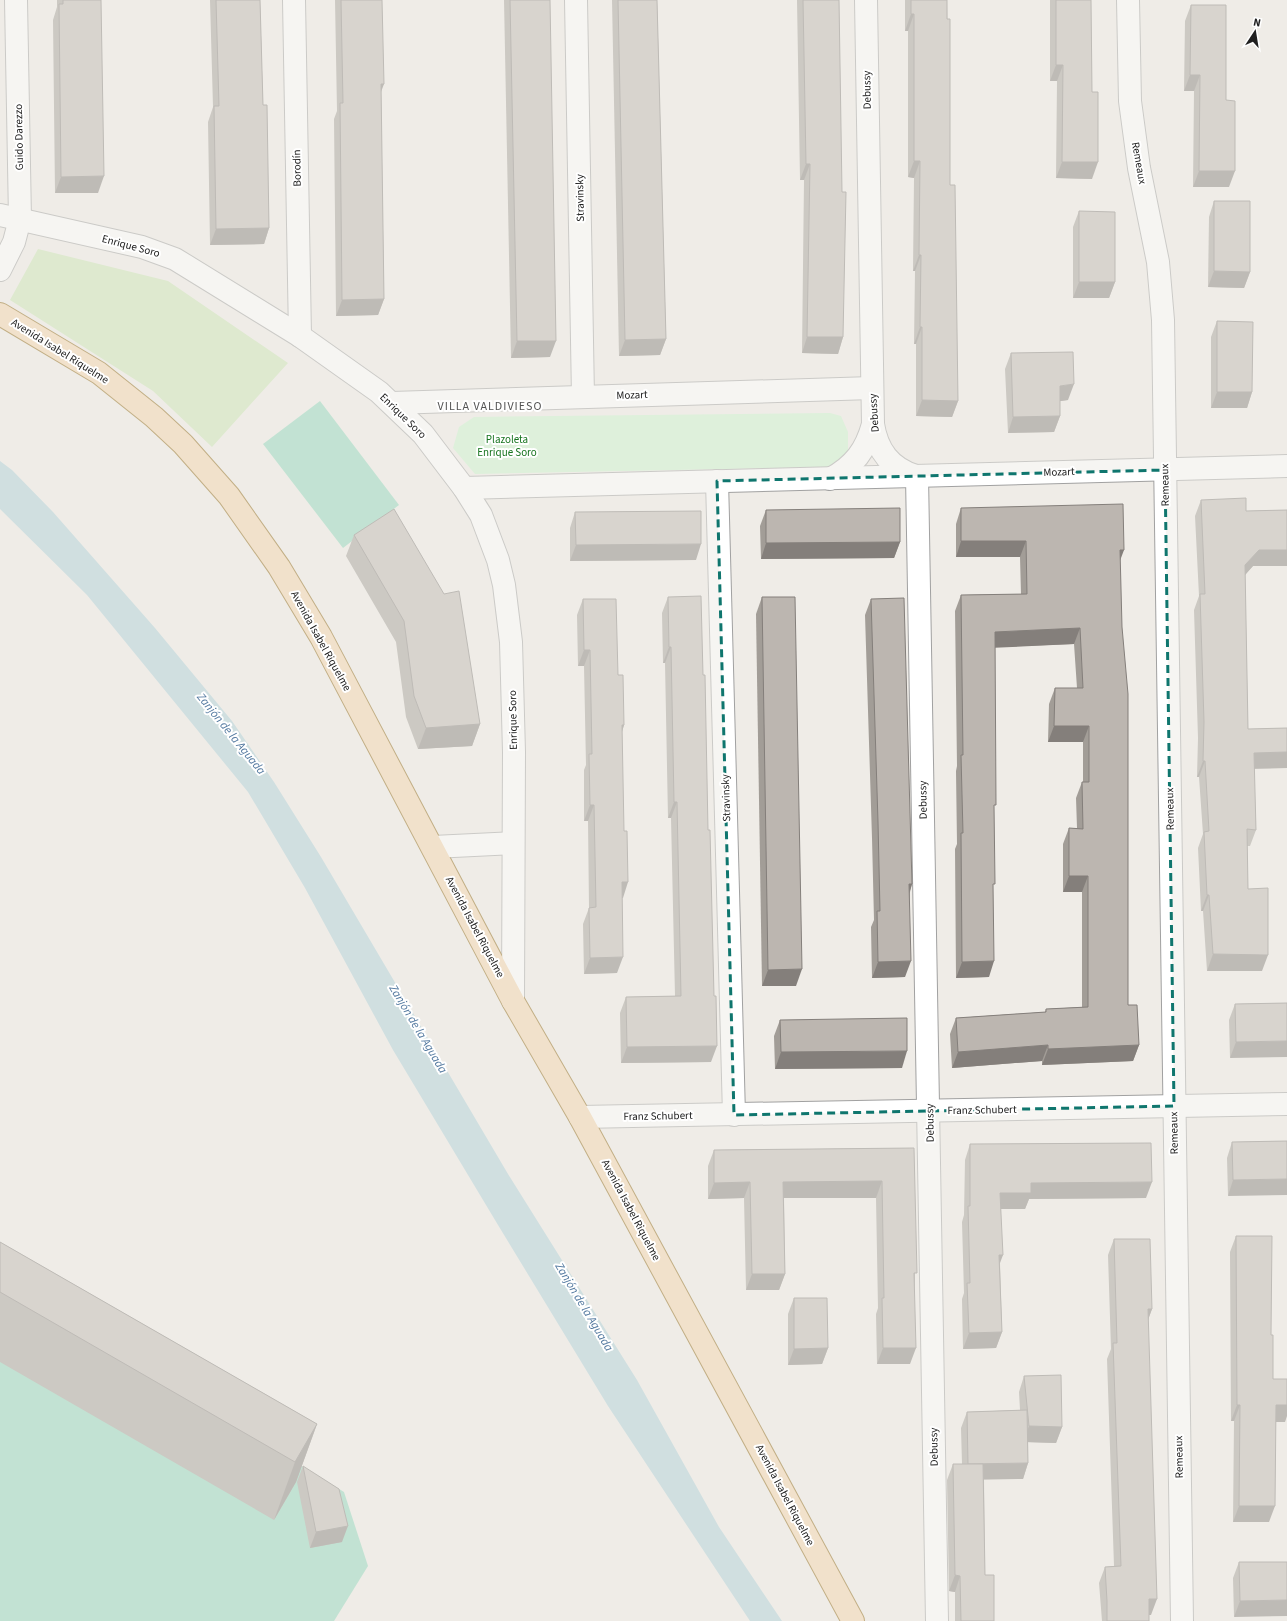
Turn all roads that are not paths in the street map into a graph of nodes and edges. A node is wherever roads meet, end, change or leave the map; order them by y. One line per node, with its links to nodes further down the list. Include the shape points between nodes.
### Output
1 (16, 0): 6 (street, Guido Darezzo)
2 (294, 0): 9 (street, Borodín)
3 (576, 0): 11 (street, Stravinsky)
4 (866, 0): 10 (street, Debussy)
5 (1128, 0): 15 (street, Remeaux, via 1129,75 1134,135 1153,231 1161,292)
6 (10, 217): 7 (street, Guido Darezzo, via 14,242); 9 (street, Enrique Soro, via 162,253)
7 (0, 270)
8 (0, 314): 21 (main road, Avenida Isabel Riquelme, via 99,373 126,394 183,444 229,496 275,560 310,619)
9 (300, 336): 12 (street, Enrique Soro, via 357,375)
10 (872, 388): 11 (street, Mozart); 13 (street, Debussy)
11 (583, 397): 12 (street, Mozart)
12 (392, 403): 19 (street, Enrique Soro, via 423,434)
13 (872, 424): 16 (street, Debussy, via 878,446 884,456 904,472); 17 (street, via 868,440 859,456 851,465)
14 (1287, 466): 15 (street, Mozart)
15 (1165, 470): 16 (street, Mozart); 24 (street, Remeaux)
16 (917, 476): 17 (street, Mozart); 25 (street, Debussy)
17 (830, 478): 18 (street, Mozart)
18 (717, 481): 19 (street, Mozart); 26 (street, Stravinsky)
19 (464, 488): 20 (street, Enrique Soro, via 481,515 492,540 506,599 511,642)
20 (513, 843): 21 (street); 22 (street, Enrique Soro)
21 (433, 847): 22 (main road, Avenida Isabel Riquelme)
22 (513, 1001): 27 (main road, Avenida Isabel Riquelme)
23 (1287, 1104): 24 (street, Franz Schubert)
24 (1174, 1106): 25 (street, Franz Schubert); 30 (street, Remeaux)
25 (929, 1110): 26 (street, Franz Schubert); 29 (street, Debussy)
26 (734, 1115): 27 (street, Franz Schubert)
27 (580, 1117): 28 (main road, Avenida Isabel Riquelme)
28 (852, 1621)
29 (937, 1621)
30 (1182, 1621)

